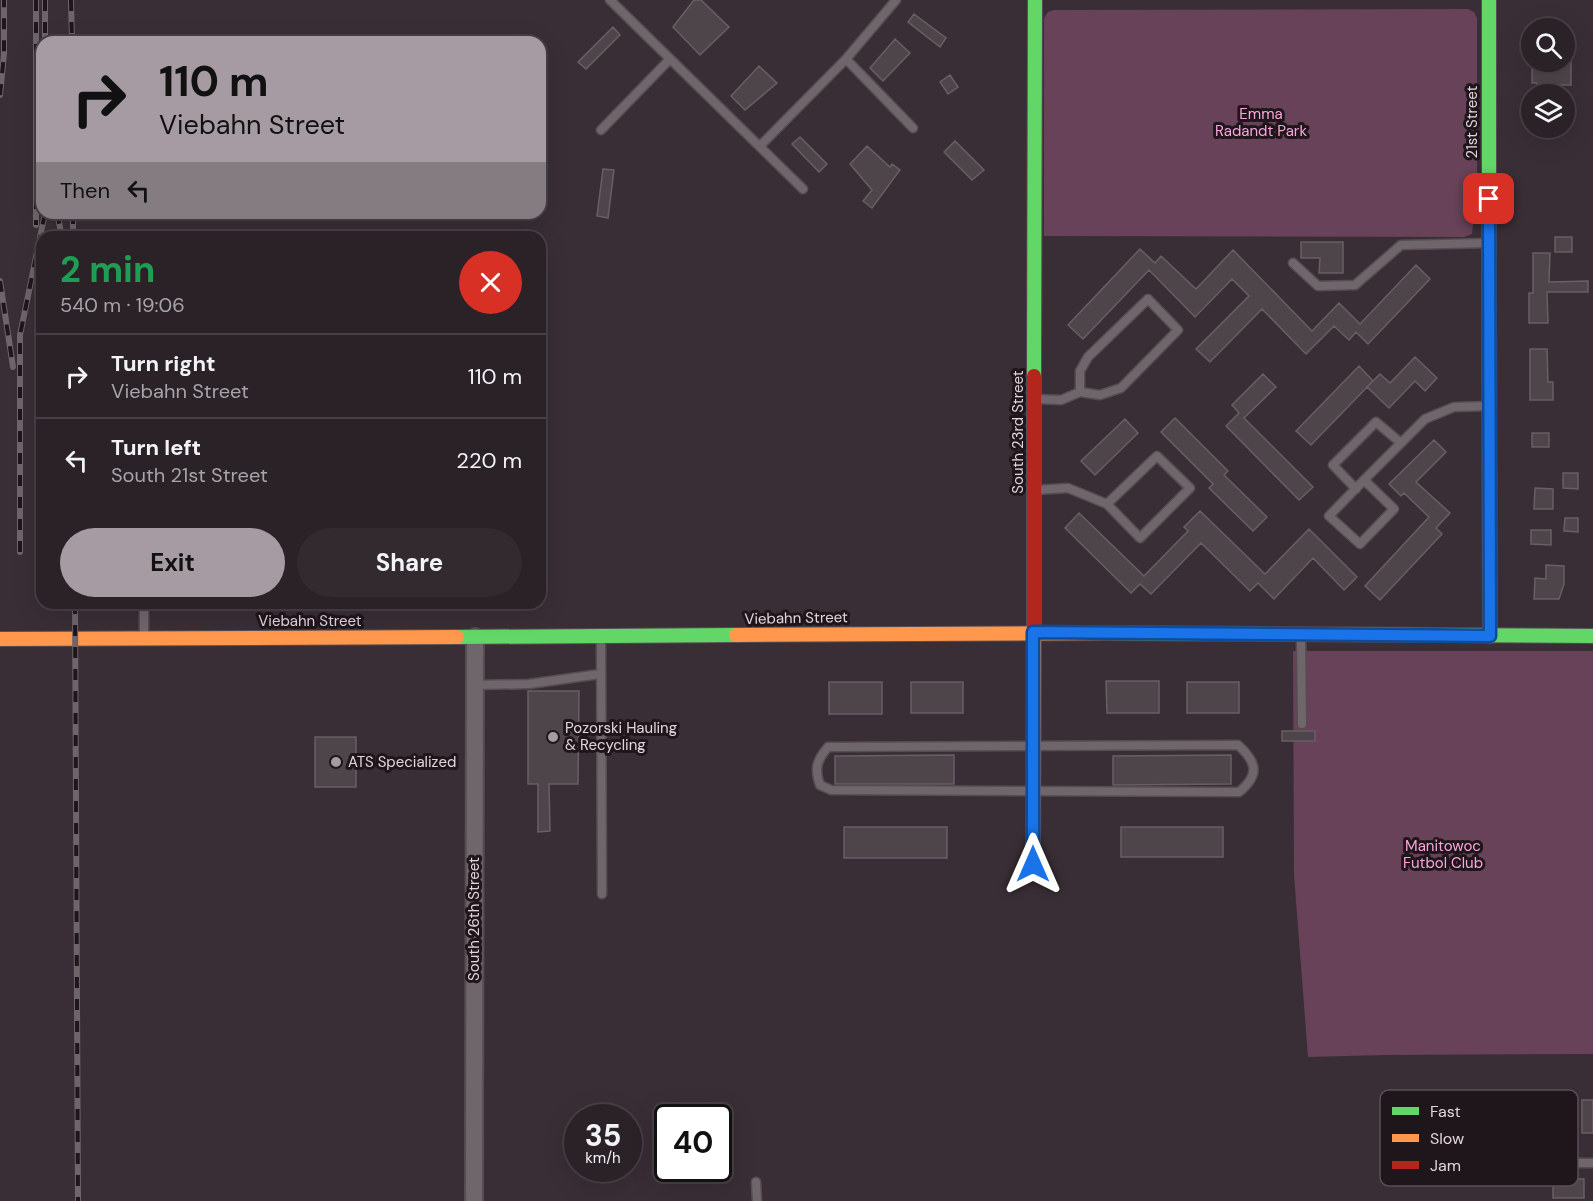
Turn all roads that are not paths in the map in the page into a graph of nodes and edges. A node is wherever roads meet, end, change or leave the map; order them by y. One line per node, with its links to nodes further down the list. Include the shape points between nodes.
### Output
1 (610, 0): 5 (lane)
2 (896, 0): 6 (lane)
3 (1035, 0): 14 (street, South 23rd Street)
4 (1489, 0): 11 (street, 21st Street)
5 (670, 59): 8 (lane); 9 (lane)
6 (846, 59): 7 (lane); 9 (lane)
7 (913, 128)
8 (602, 130)
9 (760, 146): 10 (lane)
10 (803, 189)
11 (1489, 243): 12 (lane, via 1401,245 1355,285 1318,286); 15 (street, 21st Street)
12 (1293, 263)
13 (1080, 392): 13 (lane, via 1080,371 1088,357 1148,299 1178,330 1120,388 1100,395); 14 (lane, via 1061,400)
14 (1035, 399): 19 (street, South 23rd Street)
15 (1490, 406): 16 (lane, via 1444,411 1425,419); 24 (street, 21st Street)
16 (1401, 443): 17 (lane); 18 (lane, via 1376,422 1333,465)
17 (1364, 480): 18 (lane); 18 (lane, via 1394,509 1360,544 1329,516)
18 (1356, 489)
19 (1035, 490): 20 (lane, via 1068,488); 22 (street, South 23rd Street)
20 (1107, 504): 20 (lane, via 1140,538 1190,488 1157,456)
21 (144, 609): 27 (lane)
22 (1033, 632): 23 (street, Viebahn Street); 26 (street, Viebahn Street); 33 (street, South 23rd Street)
23 (1302, 635): 24 (street, Viebahn Street); 32 (lane)
24 (1490, 636): 25 (street, Viebahn Street)
25 (1593, 636)
26 (601, 637): 28 (street, Viebahn Street); 30 (lane)
27 (144, 638): 28 (street, Viebahn Street); 29 (street, Viebahn Street)
28 (474, 638): 31 (street, South 26th Street)
29 (0, 639)
30 (600, 674): 31 (lane, via 529,684); 36 (lane)
31 (474, 685): 38 (street, South 26th Street)
32 (1302, 724)
33 (1033, 747): 34 (street, South 23rd Street); 34 (lane, via 828,747 818,759 815,772 820,785 831,790); 34 (lane, via 1238,745 1250,756 1254,770 1250,783 1239,792)
34 (1033, 791): 35 (street, South 23rd Street)
35 (1033, 864)
36 (602, 894)
37 (756, 1182): 39 (lane)
38 (474, 1201)
39 (757, 1201)

